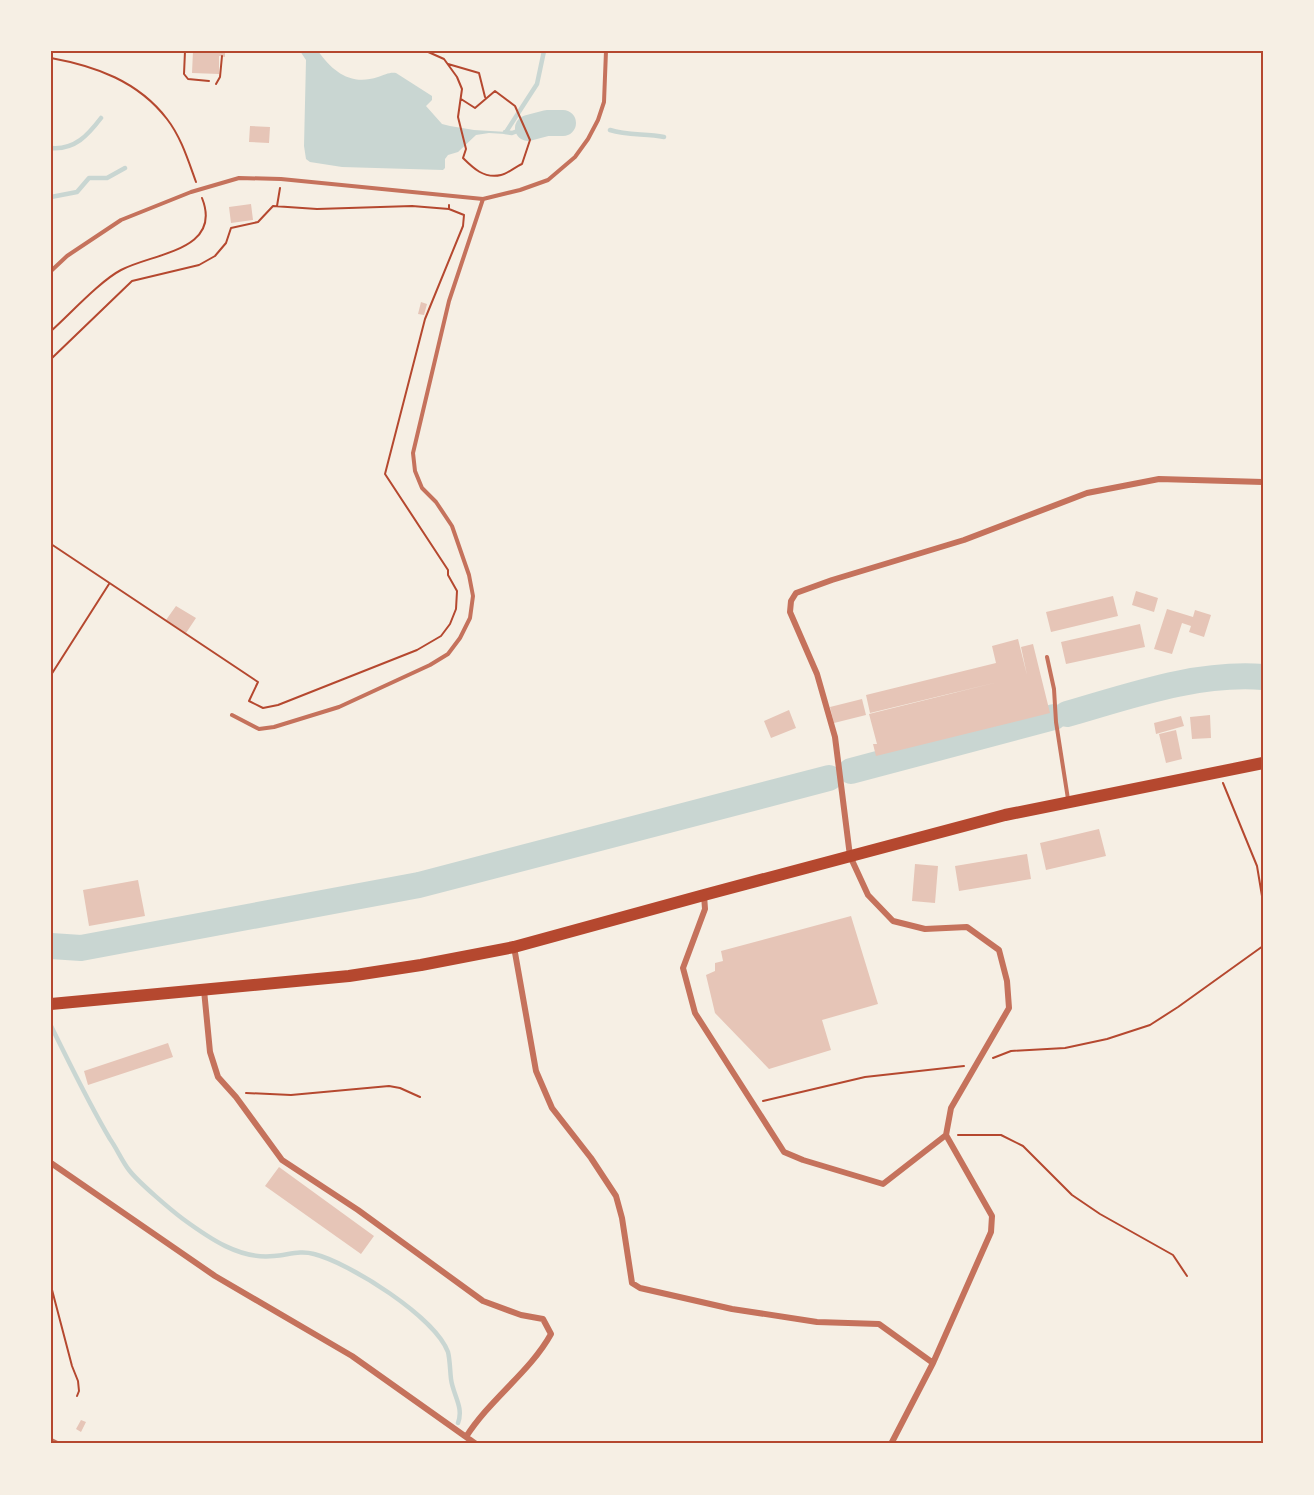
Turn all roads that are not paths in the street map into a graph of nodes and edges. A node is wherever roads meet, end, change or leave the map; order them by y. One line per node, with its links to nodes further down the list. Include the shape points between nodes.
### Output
1 (606, 51): 2 (lane, via 604,102 588,139 574,157 548,180)
2 (483, 199): 3 (lane, via 239,178 121,220); 6 (lane, via 449,301 413,453 414,471 422,488 452,526 469,575 473,596 470,618 448,654 339,707 259,729)
3 (51, 271)
4 (1263, 482): 9 (street, via 1159,479 1087,493 964,540 796,593 790,612 817,674 835,737)
5 (1047, 657): 8 (lane)
6 (232, 715)
7 (1263, 763): 8 (main road)
8 (1069, 802): 9 (main road)
9 (850, 856): 10 (main road); 14 (street, via 868,895 893,921 925,929 967,927 999,950 1009,1008 951,1108)
10 (704, 894): 11 (main road); 14 (street, via 705,909 683,968 695,1012 784,1152 883,1184)
11 (514, 947): 12 (main road, via 349,976); 16 (street, via 536,1071 552,1108 616,1196 632,1283 732,1309 817,1322 879,1324)
12 (204, 990): 13 (main road); 17 (street, via 210,1052 218,1077 282,1160 358,1209 483,1301 543,1319 551,1334 543,1348)
13 (51, 1004)
14 (946, 1135): 16 (street, via 992,1216 991,1232)
15 (51, 1163): 17 (street, via 215,1276 352,1356)
16 (933, 1364): 21 (street)
17 (466, 1437): 20 (street)
18 (51, 1441): 19 (street)
19 (57, 1444)
20 (476, 1444)
21 (891, 1444)

